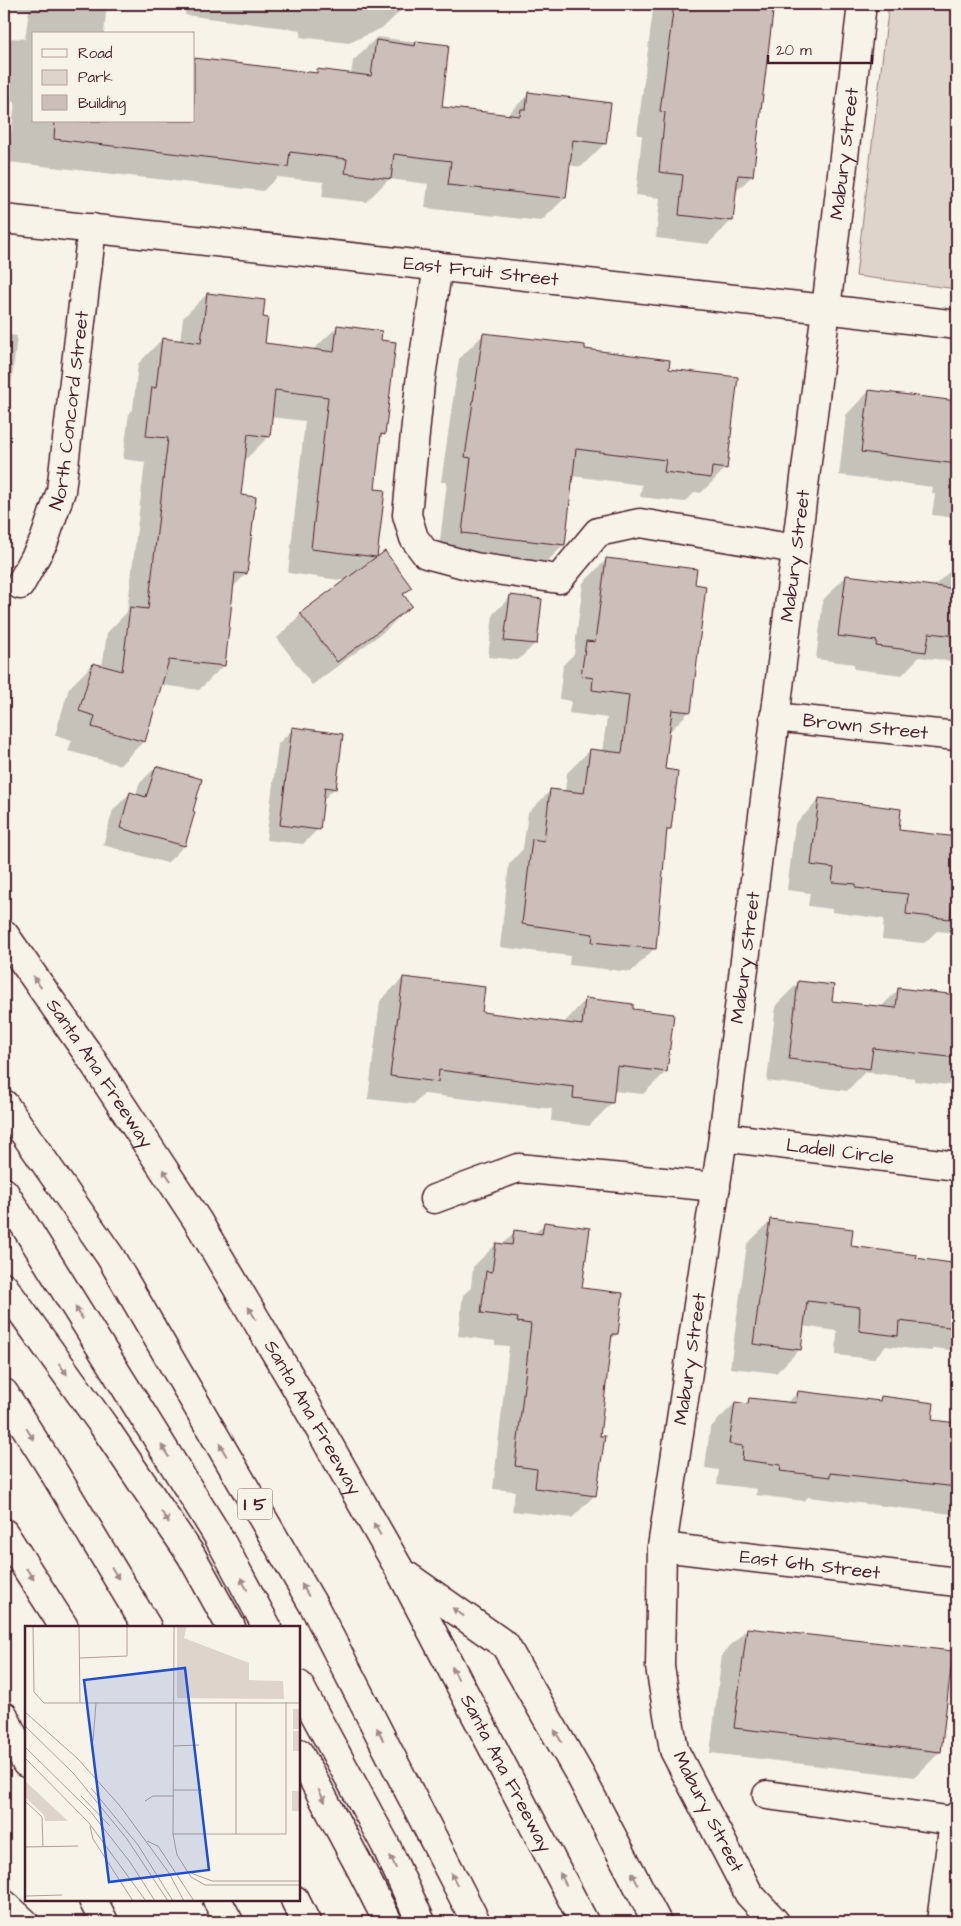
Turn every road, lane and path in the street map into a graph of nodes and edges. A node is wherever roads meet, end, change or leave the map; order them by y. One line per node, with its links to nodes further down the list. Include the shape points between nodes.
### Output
1 (862, 4): 5 (main road, Mabury Street)
2 (4, 218): 3 (main road, East Fruit Street)
3 (92, 228): 4 (main road, East Fruit Street); 8 (main road, North Concord Street, via 61,491 44,540)
4 (438, 266): 5 (main road, East Fruit Street); 7 (main road, via 420,383 407,515 414,538 426,554 475,567 559,579 598,532 640,523)
5 (826, 309): 6 (main road, East Fruit Street); 7 (main road, Mabury Street)
6 (957, 325)
7 (796, 549): 9 (main road, Mabury Street)
8 (20, 585)
9 (774, 717): 10 (main road, Brown Street); 13 (main road, Mabury Street)
10 (957, 736)
11 (4, 934): 22 (main road, Santa Ana Freeway, one-way to 11, via 197,1220 86,1051)
12 (4, 1104): 45 (main road, I 5, one-way to 12, via 315,1608 110,1256)
13 (723, 1137): 14 (main road, Ladell Circle); 15 (main road, Mabury Street)
14 (957, 1166)
15 (716, 1187): 17 (main road, via 518,1168); 21 (main road, Mabury Street)
16 (4, 1192): 27 (main road, one-way to 16, via 218,1536)
17 (434, 1199)
18 (4, 1286): 26 (main road, one-way to 26, via 191,1555)
19 (4, 1393): 25 (main road, one-way to 25)
20 (4, 1533): 24 (main road, one-way to 24)
21 (662, 1547): 23 (main road, East 6th Street); 34 (main road, Mabury Street, via 660,1667 674,1750)
22 (401, 1572): 46 (main road, Santa Ana Freeway, one-way to 22); 47 (main road, one-way to 22, via 580,1774 504,1646)
23 (957, 1582)
24 (63, 1626)
25 (146, 1626)
26 (229, 1626)
27 (266, 1626)
28 (300, 1687): 44 (main road, one-way to 28, via 384,1844)
29 (4, 1716): 31 (main road)
30 (300, 1755): 43 (main road, one-way to 43)
31 (25, 1761)
32 (768, 1795): 33 (main road)
33 (955, 1818): 50 (main road)
34 (749, 1894): 48 (main road, Mabury Street); 49 (main road, Mabury Street)
35 (94, 1901): 40 (main road)
36 (218, 1901): 41 (main road)
37 (296, 1901): 42 (main road)
38 (4, 1904): 39 (main road)
39 (24, 1922)
40 (104, 1922)
41 (229, 1922)
42 (306, 1922)
43 (388, 1922)
44 (421, 1922)
45 (476, 1922)
46 (584, 1922)
47 (657, 1922)
48 (755, 1922)
49 (775, 1922)
50 (941, 1922)

